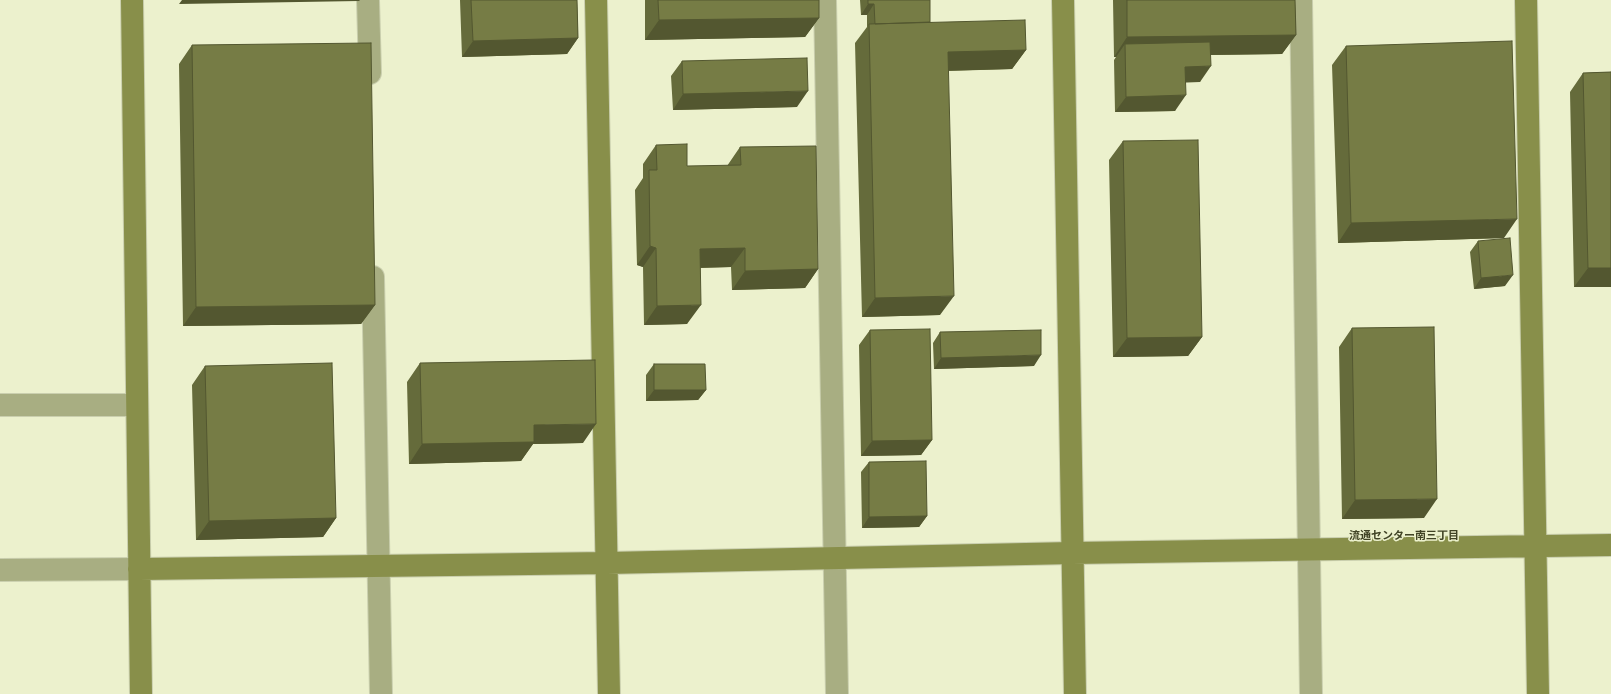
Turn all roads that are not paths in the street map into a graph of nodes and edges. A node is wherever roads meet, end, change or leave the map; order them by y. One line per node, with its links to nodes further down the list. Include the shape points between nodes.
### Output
1 (132, 0): 10 (street)
2 (368, 0): 8 (street)
3 (596, 0): 17 (street)
4 (825, 0): 16 (street)
5 (1063, 0): 15 (street)
6 (1301, 0): 14 (street)
7 (1526, 0): 13 (street)
8 (370, 96)
9 (373, 255): 18 (street)
10 (137, 404): 11 (street); 19 (street)
11 (0, 405)
12 (1611, 545): 13 (street)
13 (1535, 546): 14 (street); 27 (street)
14 (1309, 549): 15 (street); 26 (street)
15 (1072, 554): 16 (street); 25 (street)
16 (835, 558): 17 (street); 24 (street)
17 (607, 564): 18 (street); 23 (street)
18 (378, 567): 19 (street); 22 (street)
19 (139, 569): 20 (street); 21 (street)
20 (0, 570)
21 (141, 694)
22 (381, 694)
23 (609, 694)
24 (837, 694)
25 (1075, 694)
26 (1311, 694)
27 (1538, 694)

